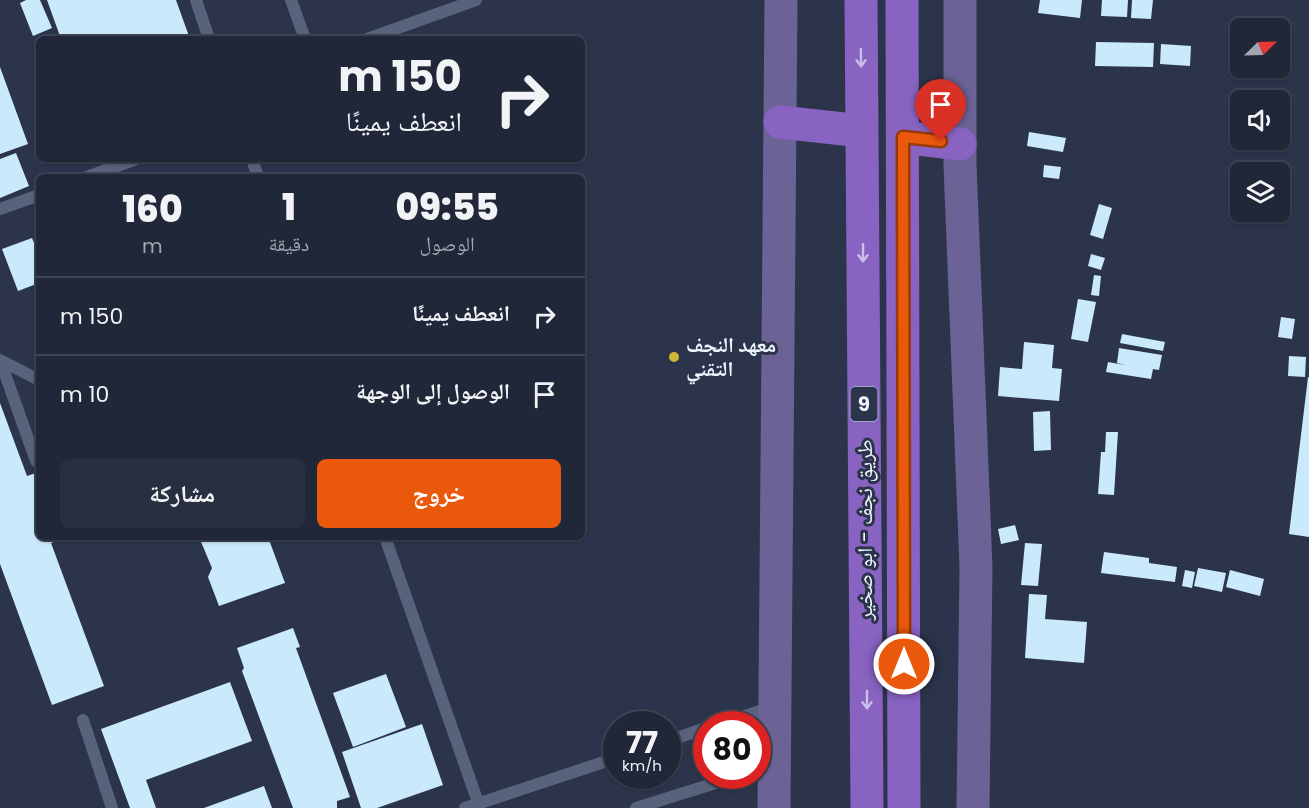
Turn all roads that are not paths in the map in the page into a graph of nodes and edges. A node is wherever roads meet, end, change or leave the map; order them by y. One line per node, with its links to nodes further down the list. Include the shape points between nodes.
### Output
1 (196, 0): 8 (lane)
2 (291, 0): 9 (lane)
3 (476, 0): 10 (lane)
4 (781, 0): 11 (main road)
5 (861, 0): 12 (highway, طريق نجف - ابو صخير / 9, one-way to 12)
6 (902, 0): 13 (highway, طريق نجف - ابو صخير / 9)
7 (960, 0): 14 (main road)
8 (208, 36)
9 (304, 36)
10 (376, 36)
11 (780, 122): 12 (highway); 23 (main road)
12 (862, 131): 35 (highway, طريق نجف - ابو صخير / 9, one-way to 35)
13 (903, 137): 14 (highway); 36 (highway, طريق نجف - ابو صخير / 9)
14 (960, 144): 37 (main road, via 976,567)
15 (128, 162): 16 (lane)
16 (95, 174)
17 (36, 196): 18 (lane)
18 (0, 209)
19 (0, 360): 20 (lane); 21 (lane)
20 (36, 378)
21 (36, 461)
22 (386, 540): 30 (lane)
23 (774, 706): 24 (lane); 26 (main road)
24 (758, 711)
25 (83, 720): 31 (lane)
26 (771, 726)
27 (603, 762): 30 (lane)
28 (697, 789): 33 (lane)
29 (770, 789): 34 (main road)
30 (480, 805): 32 (lane)
31 (112, 808)
32 (465, 808)
33 (636, 808)
34 (774, 808)
35 (867, 808)
36 (904, 808)
37 (973, 808)

